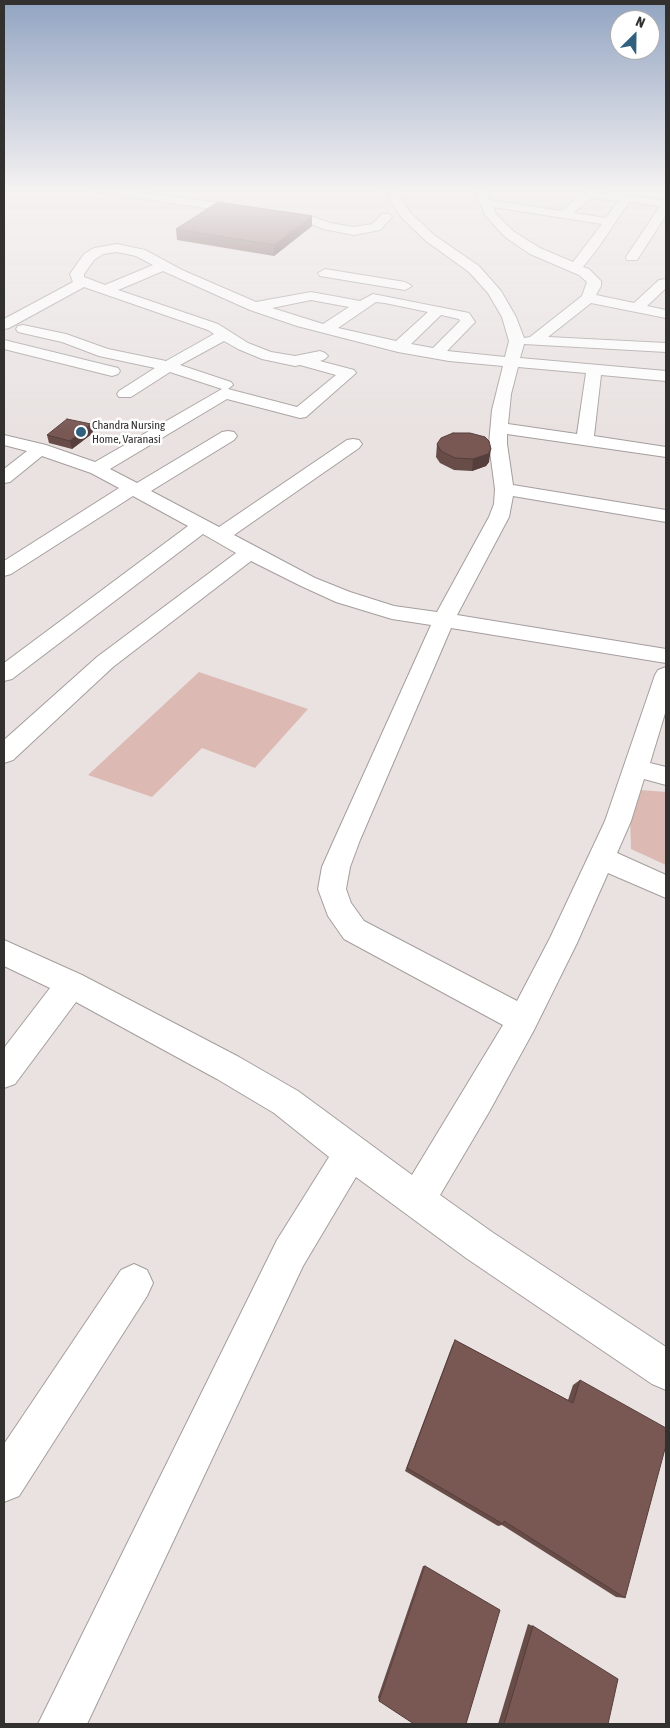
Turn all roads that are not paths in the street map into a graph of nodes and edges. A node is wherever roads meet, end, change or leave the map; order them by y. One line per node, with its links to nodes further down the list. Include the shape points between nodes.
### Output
1 (79, 271): 7 (street, via 78,279)
2 (151, 271): 11 (street)
3 (172, 271): 9 (street)
4 (475, 271): 30 (street, via 494,291 493,303 509,317)
5 (580, 271): 13 (street, via 594,280)
6 (325, 273): 10 (street)
7 (83, 282): 11 (street); 23 (street)
8 (666, 283): 19 (street)
9 (205, 286): 12 (street); 16 (street)
10 (418, 288)
11 (105, 290): 18 (street)
12 (188, 293)
13 (588, 298): 19 (street); 30 (street)
14 (171, 300): 18 (street)
15 (411, 304): 17 (street, via 379,298); 20 (street); 22 (street)
16 (252, 305): 17 (street, via 311,296); 26 (street); 27 (street, via 231,316)
17 (361, 305): 26 (street)
18 (154, 308): 27 (street)
19 (637, 308): 21 (street)
20 (440, 310): 32 (street); 34 (street, via 464,316 468,322)
21 (666, 314)
22 (395, 316)
23 (4, 325)
24 (380, 327): 29 (street)
25 (23, 329): 37 (street, via 66,338 104,353)
26 (326, 329): 29 (street)
27 (219, 330): 35 (street, via 243,346 267,356); 37 (street)
28 (666, 334): 33 (street)
29 (360, 338): 32 (street); 35 (street)
30 (526, 341): 33 (street); 36 (street)
31 (4, 345): 40 (street)
32 (398, 347): 34 (street)
33 (662, 348)
34 (436, 354): 36 (street)
35 (304, 361): 50 (street, via 348,373 300,413 225,393)
36 (512, 363): 38 (street); 43 (street, via 502,394)
37 (168, 366): 40 (street); 41 (street)
38 (594, 369): 39 (street); 46 (street)
39 (666, 376)
40 (148, 380): 42 (street)
41 (224, 385)
42 (125, 394)
43 (499, 428): 46 (street); 53 (street)
44 (228, 436): 52 (street)
45 (4, 440): 48 (street)
46 (585, 441): 49 (street)
47 (353, 444): 56 (street)
48 (40, 449): 50 (street); 51 (street)
49 (666, 452)
50 (97, 469): 52 (street)
51 (4, 478)
52 (134, 489): 55 (street); 58 (street)
53 (504, 489): 54 (street); 59 (street, via 499,517)
54 (666, 516)
55 (201, 526): 56 (street); 61 (street)
56 (220, 536): 57 (street)
57 (250, 552): 59 (street, via 343,597 392,612); 63 (street, via 105,662)
58 (4, 570)
59 (443, 621): 60 (street); 70 (street, via 347,840 336,867 332,889 338,908 354,930)
60 (666, 656)
61 (4, 674)
62 (666, 675): 64 (street)
63 (4, 754)
64 (636, 768): 65 (street); 66 (street)
65 (666, 776)
66 (602, 858): 67 (street); 70 (street)
67 (666, 887)
68 (4, 952): 69 (street)
69 (71, 984): 71 (street); 72 (street, via 286,1102)
70 (523, 1020): 73 (street)
71 (4, 1073)
72 (351, 1153): 73 (street); 77 (street, via 290,1253)
73 (416, 1201): 75 (street)
74 (134, 1283): 76 (street)
75 (666, 1370)
76 (4, 1481)
77 (62, 1724)

